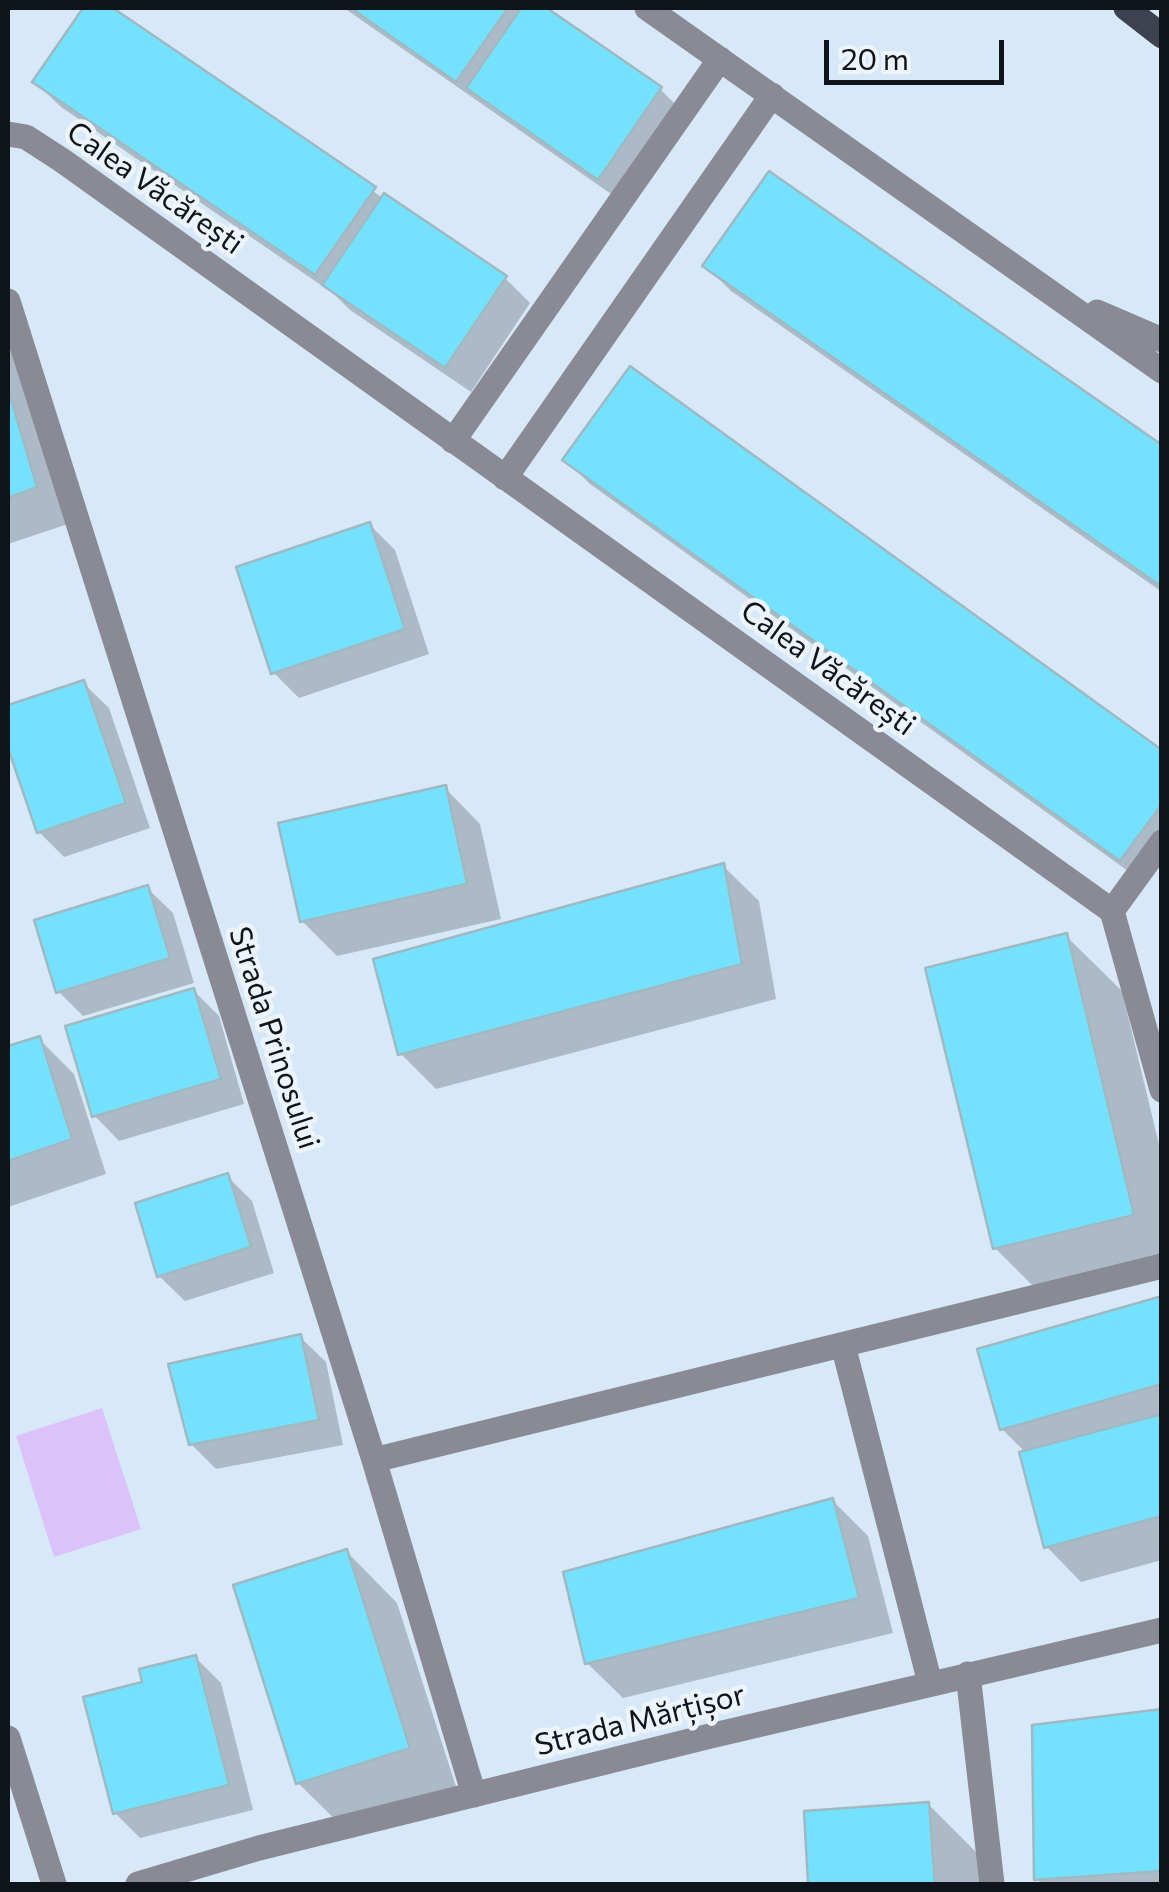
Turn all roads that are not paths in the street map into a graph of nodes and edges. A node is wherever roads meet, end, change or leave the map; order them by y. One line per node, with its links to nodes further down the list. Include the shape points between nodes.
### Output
1 (647, 8): 4 (street)
2 (1126, 8): 3 (main road)
3 (1162, 36)
4 (720, 58): 5 (street); 11 (street)
5 (772, 96): 7 (street); 12 (street)
6 (8, 134): 11 (street, Calea Văcărești, via 63,161)
7 (1051, 293): 9 (street); 10 (street)
8 (8, 301): 18 (street, Strada Prinosului)
9 (1162, 340)
10 (1162, 371)
11 (453, 440): 12 (street, Calea Văcărești)
12 (505, 478): 14 (street, Calea Văcărești)
13 (1162, 842): 14 (street)
14 (1112, 911): 15 (street)
15 (1162, 1090)
16 (1162, 1266): 17 (street)
17 (843, 1345): 18 (street); 21 (street)
18 (374, 1460): 23 (street, Strada Prinosului)
19 (1162, 1630): 20 (street, Strada Mărțișor)
20 (968, 1674): 21 (street, Strada Mărțișor); 26 (street)
21 (930, 1683): 23 (street, Strada Mărțișor)
22 (8, 1738): 24 (street)
23 (474, 1796): 25 (street, Strada Mărțișor)
24 (54, 1884)
25 (138, 1884)
26 (992, 1884)

